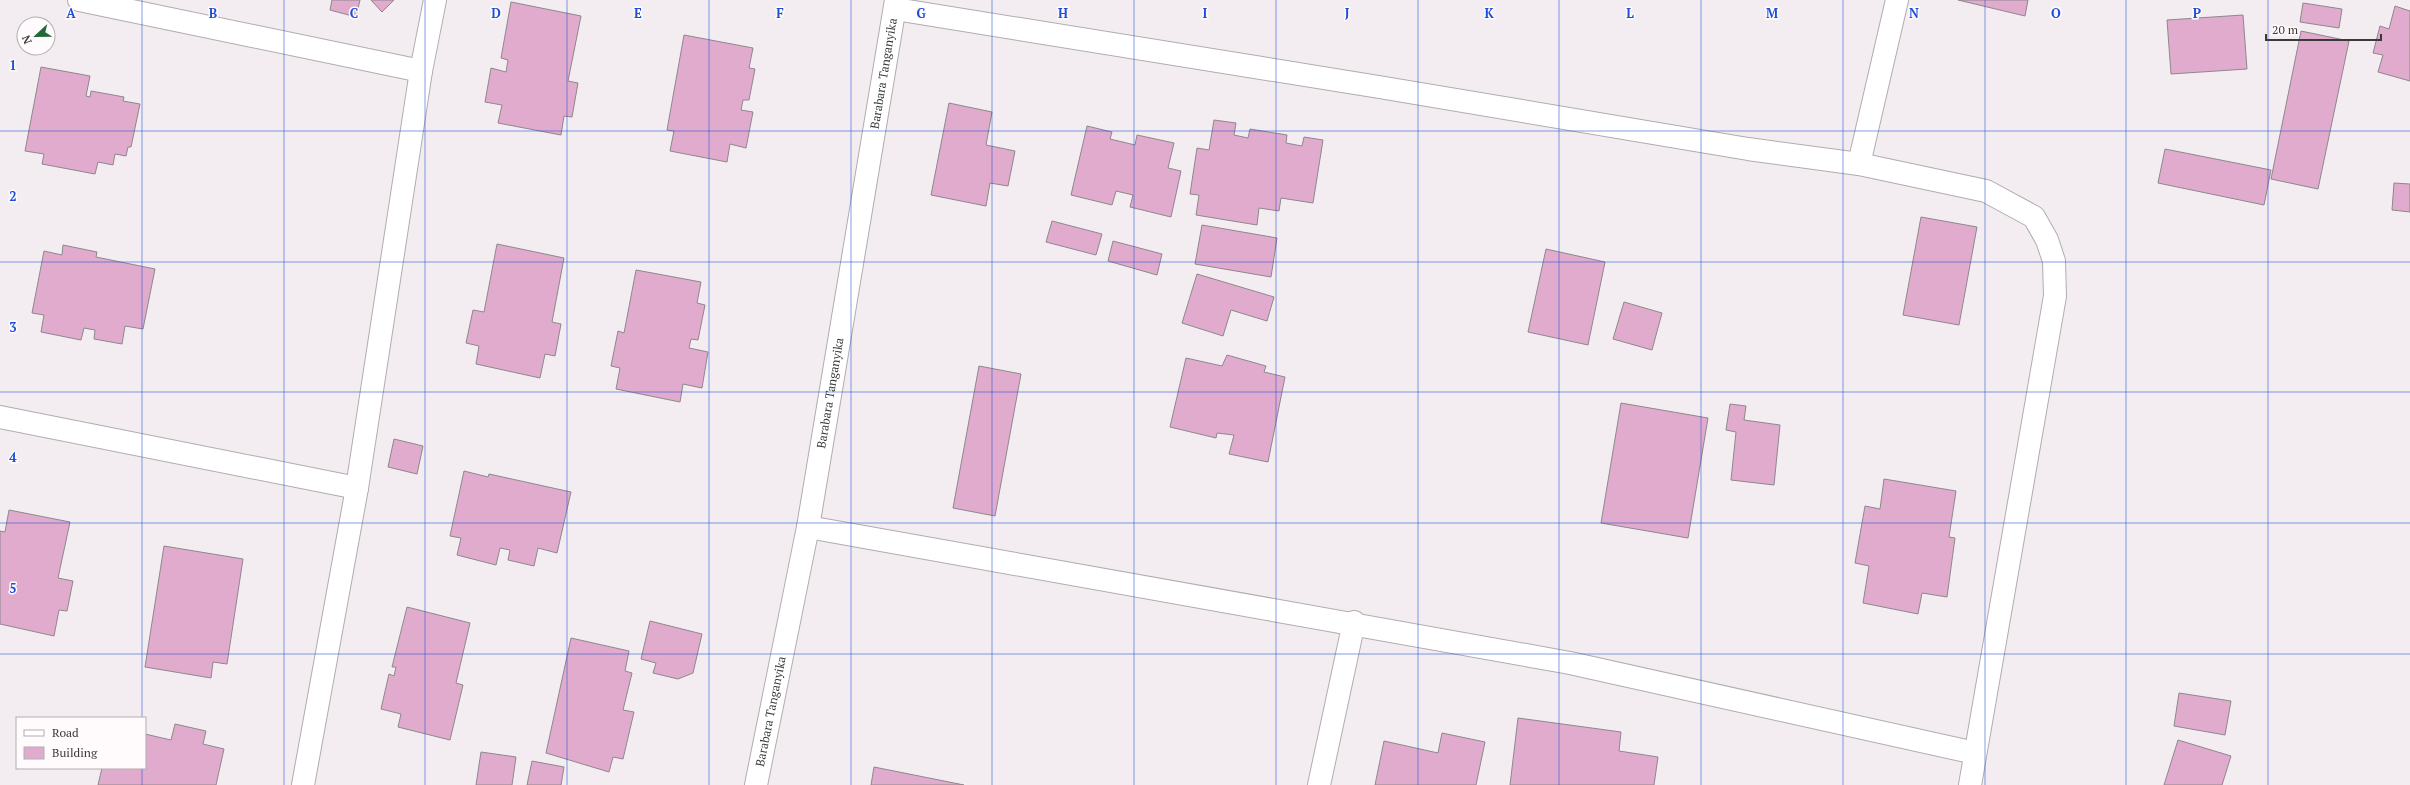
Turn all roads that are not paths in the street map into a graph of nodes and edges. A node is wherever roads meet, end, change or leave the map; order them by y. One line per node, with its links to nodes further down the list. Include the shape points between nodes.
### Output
1 (79, 0): 5 (street)
2 (435, 0): 5 (street)
3 (1897, 0): 6 (street)
4 (896, 5): 6 (street, via 1748,149); 9 (street, Barabara Tanganyika)
5 (421, 71): 8 (street)
6 (1859, 164): 11 (street, via 1986,191 2034,217 2047,240 2054,261 2055,296)
7 (0, 417): 8 (street)
8 (357, 488): 12 (street)
9 (808, 527): 10 (street); 13 (street, Barabara Tanganyika)
10 (1354, 622): 11 (street, via 1570,663); 14 (street)
11 (1975, 753): 15 (street)
12 (303, 785)
13 (756, 785)
14 (1319, 785)
15 (1970, 785)

